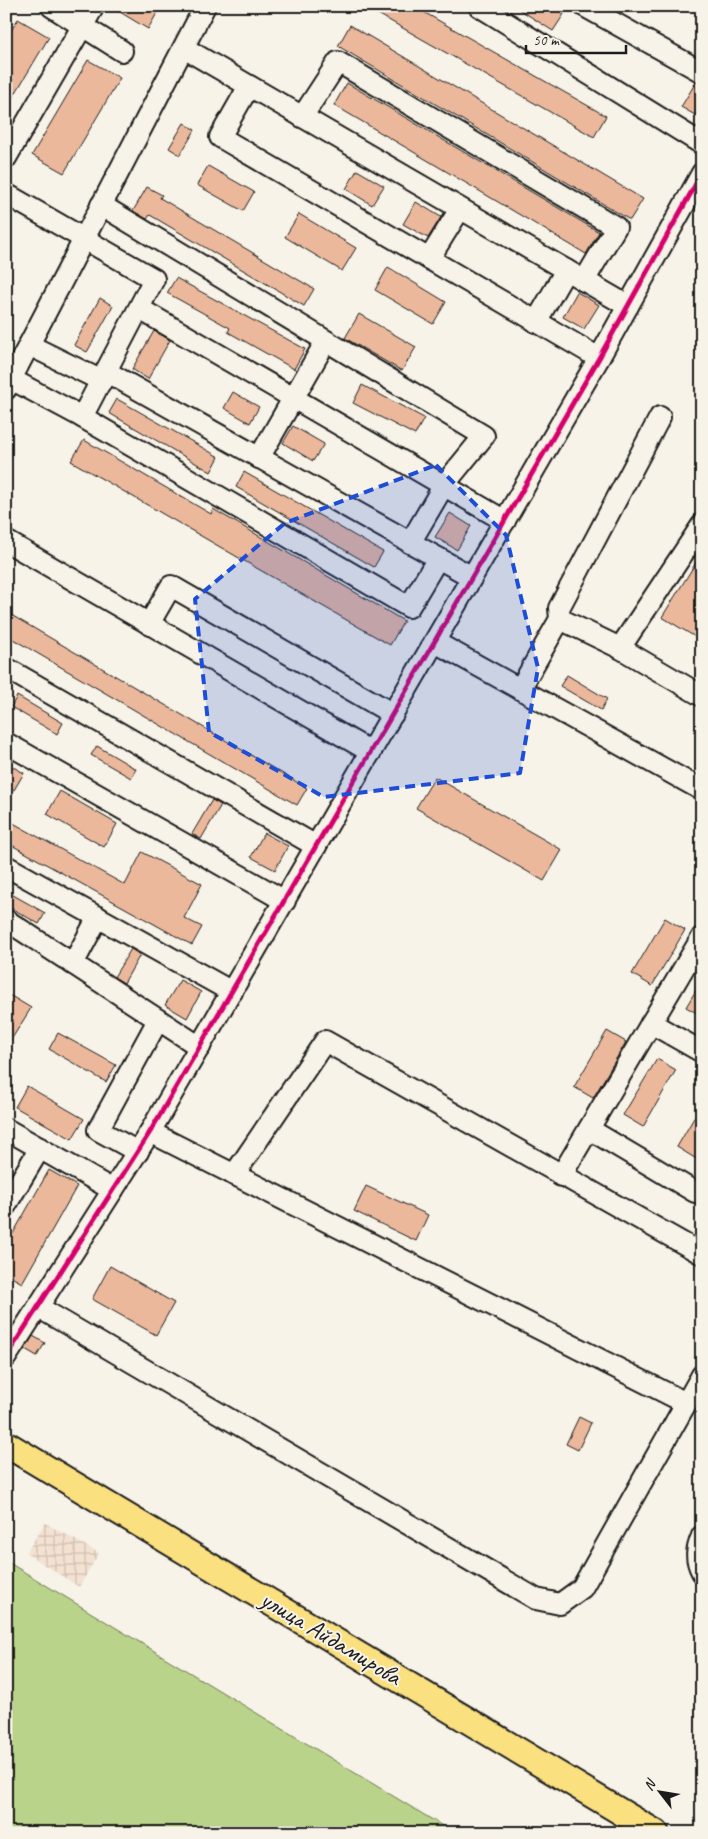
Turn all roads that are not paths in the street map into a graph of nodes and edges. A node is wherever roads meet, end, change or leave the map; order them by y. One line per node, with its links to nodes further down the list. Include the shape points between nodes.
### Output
1 (50, 6): 6 (street)
2 (94, 6): 6 (street)
3 (205, 6): 7 (street)
4 (479, 6): 12 (street)
5 (584, 6): 9 (street)
6 (83, 26): 8 (street); 13 (street)
7 (184, 48): 10 (street); 16 (street)
8 (122, 51)
9 (702, 72)
10 (249, 86): 11 (street); 19 (street, via 220,136)
11 (302, 117): 17 (street); 21 (street, via 338,62 616,227)
12 (702, 144)
13 (6, 158)
14 (702, 173): 22 (street)
15 (6, 194): 18 (street)
16 (101, 205): 18 (street); 25 (street)
17 (460, 209): 19 (street); 20 (street)
18 (84, 238): 23 (street, via 154,279); 26 (street)
19 (428, 259): 24 (street)
20 (566, 270): 21 (street); 24 (street)
21 (584, 281): 22 (street)
22 (628, 306): 27 (street)
23 (140, 309): 28 (street); 30 (street)
24 (536, 322): 27 (street)
25 (326, 341): 30 (street); 34 (street, via 484,436)
26 (29, 345): 28 (street); 29 (street)
27 (599, 358): 35 (street)
28 (104, 377): 32 (street); 33 (street)
29 (9, 384): 32 (street)
30 (293, 398): 33 (street); 34 (street)
31 (660, 417): 41 (street, via 559,608)
32 (82, 418): 39 (street, via 409,607)
33 (258, 458): 38 (street)
34 (444, 485): 35 (street); 38 (street)
35 (505, 521): 40 (street)
36 (702, 525): 44 (street)
37 (6, 541): 42 (street)
38 (410, 543): 39 (street)
39 (438, 558): 40 (street)
40 (472, 577): 43 (street)
41 (560, 619): 44 (street); 46 (street)
42 (149, 624): 48 (street, via 171,586); 50 (street)
43 (435, 642): 46 (street); 48 (street)
44 (620, 648): 47 (street)
45 (6, 668): 52 (street)
46 (520, 689): 51 (street)
47 (702, 696)
48 (394, 714): 50 (street)
49 (6, 743): 54 (street)
50 (371, 752): 52 (street)
51 (702, 790)
52 (316, 846): 54 (street)
53 (6, 866): 55 (street)
54 (285, 900): 59 (street)
55 (98, 917): 58 (street); 59 (street)
56 (6, 920): 58 (street)
57 (702, 937): 61 (street)
58 (73, 964): 60 (street)
59 (232, 992): 62 (street)
60 (158, 1020): 62 (street); 68 (street, via 98,1130)
61 (651, 1023): 63 (street); 65 (street)
62 (200, 1047): 66 (street)
63 (702, 1052)
64 (6, 1129): 67 (street)
65 (589, 1129): 70 (street); 72 (street)
66 (150, 1132): 68 (street); 69 (street)
67 (40, 1148): 71 (street); 73 (street)
68 (138, 1152): 71 (street)
69 (234, 1175): 70 (street, via 325,1041); 78 (street)
70 (561, 1176): 74 (street)
71 (113, 1190): 75 (street)
72 (698, 1192)
73 (6, 1205)
74 (702, 1254)
75 (38, 1307): 76 (street); 78 (street, via 536,1599 560,1604 582,1588)
76 (6, 1358)
77 (702, 1375): 78 (street)
78 (686, 1403)
79 (6, 1444): 82 (main road, улица Айдамирова)
80 (702, 1536): 81 (street, via 696,1550)
81 (702, 1572)
82 (656, 1833)

